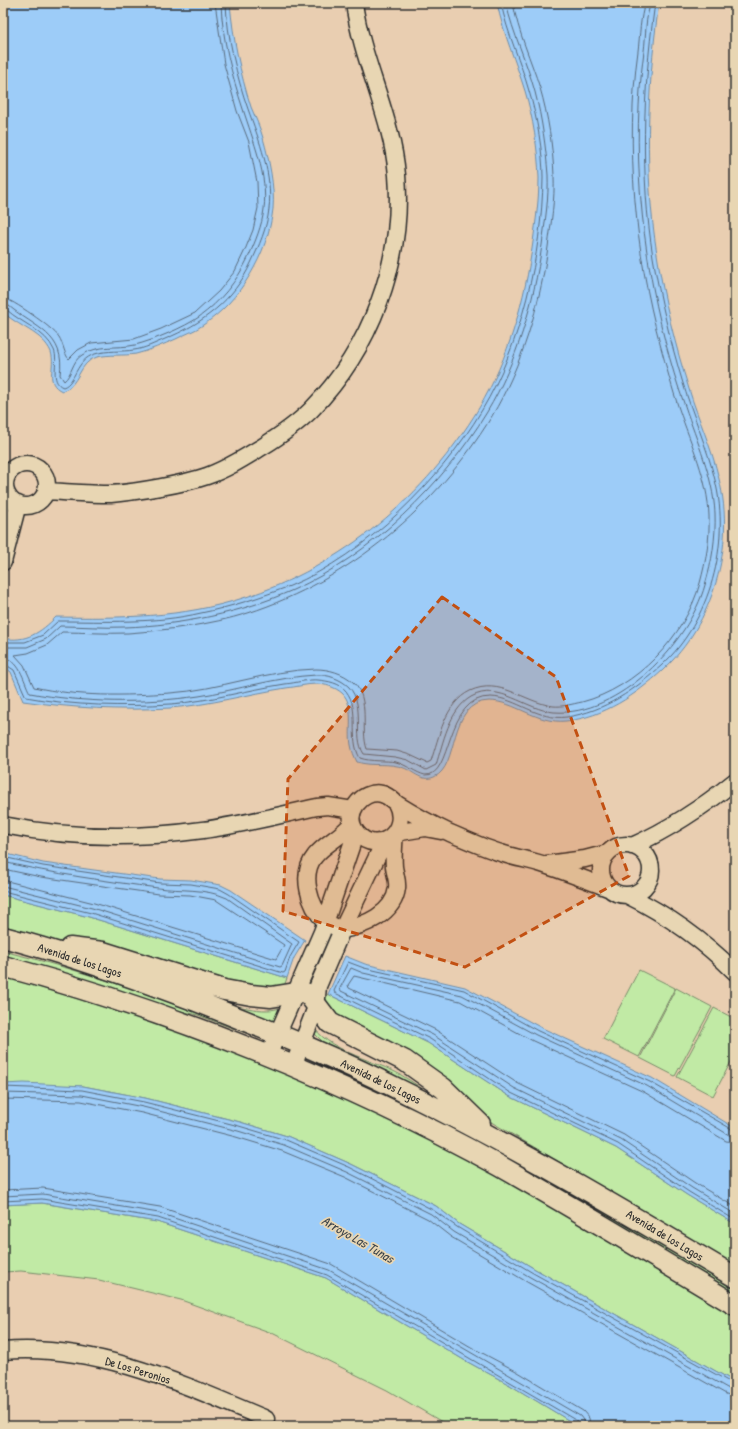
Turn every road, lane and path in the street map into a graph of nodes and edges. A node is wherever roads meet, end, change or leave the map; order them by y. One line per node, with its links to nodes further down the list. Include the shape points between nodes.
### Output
1 (354, 3): 3 (street, via 368,64 390,132 397,174 398,206 395,241 383,295 362,340 339,376 311,411 273,440 233,465 206,477 147,489 111,494)
2 (4, 481): 3 (street, via 17,466 31,465 46,478); 4 (street, via 8,495)
3 (46, 491): 4 (street, via 38,502 32,505)
4 (18, 504): 5 (street)
5 (3, 562)
6 (735, 781): 11 (street, via 709,802)
7 (396, 803): 8 (street, via 383,794 368,794 361,798); 10 (street); 12 (street, via 400,821)
8 (354, 822): 9 (street, via 328,806 203,830 141,834 84,836); 12 (street, via 369,841); 21 (street); 21 (street, via 314,856 309,866 306,881)
9 (3, 825)
10 (448, 832): 12 (street, via 425,828); 16 (street, via 502,854)
11 (661, 833): 13 (street); 15 (street)
12 (390, 836): 22 (street); 22 (street, via 397,888 394,898 383,914)
13 (632, 846): 14 (street, via 624,845); 15 (street, via 642,852)
14 (608, 853): 16 (street); 18 (street, via 601,866 603,882)
15 (649, 861): 17 (street)
16 (544, 865): 18 (street)
17 (649, 880): 19 (street, via 640,891); 20 (street)
18 (608, 888): 19 (street, via 620,895)
19 (627, 895): 20 (street)
20 (656, 910): 26 (street)
21 (324, 927): 22 (street); 27 (street)
22 (340, 934): 28 (street, via 318,986)
23 (3, 937): 24 (street, Avenida de los Lagos)
24 (26, 943): 27 (street, via 103,952 224,990 251,995 271,997); 29 (street, Avenida de los Lagos, via 135,978)
25 (3, 966): 31 (street, Avenida de los Lagos, via 70,984)
26 (735, 972)
27 (299, 987): 28 (street, via 302,992 308,994); 29 (street)
28 (316, 1007): 30 (street); 33 (street, via 337,1028 405,1061 443,1088)
29 (278, 1034): 30 (street, Avenida de los Lagos); 31 (street)
30 (302, 1045): 32 (street); 33 (street, Avenida de los Lagos, via 411,1095)
31 (268, 1056): 32 (street, Avenida de los Lagos)
32 (293, 1067): 35 (street, Avenida de los Lagos, via 424,1127 499,1166)
33 (494, 1138): 34 (street, Avenida de los Lagos, via 634,1216)
34 (735, 1277)
35 (735, 1305)
36 (3, 1351): 37 (street, De Los Peronios, via 28,1349 97,1358 182,1384)
37 (266, 1419)

